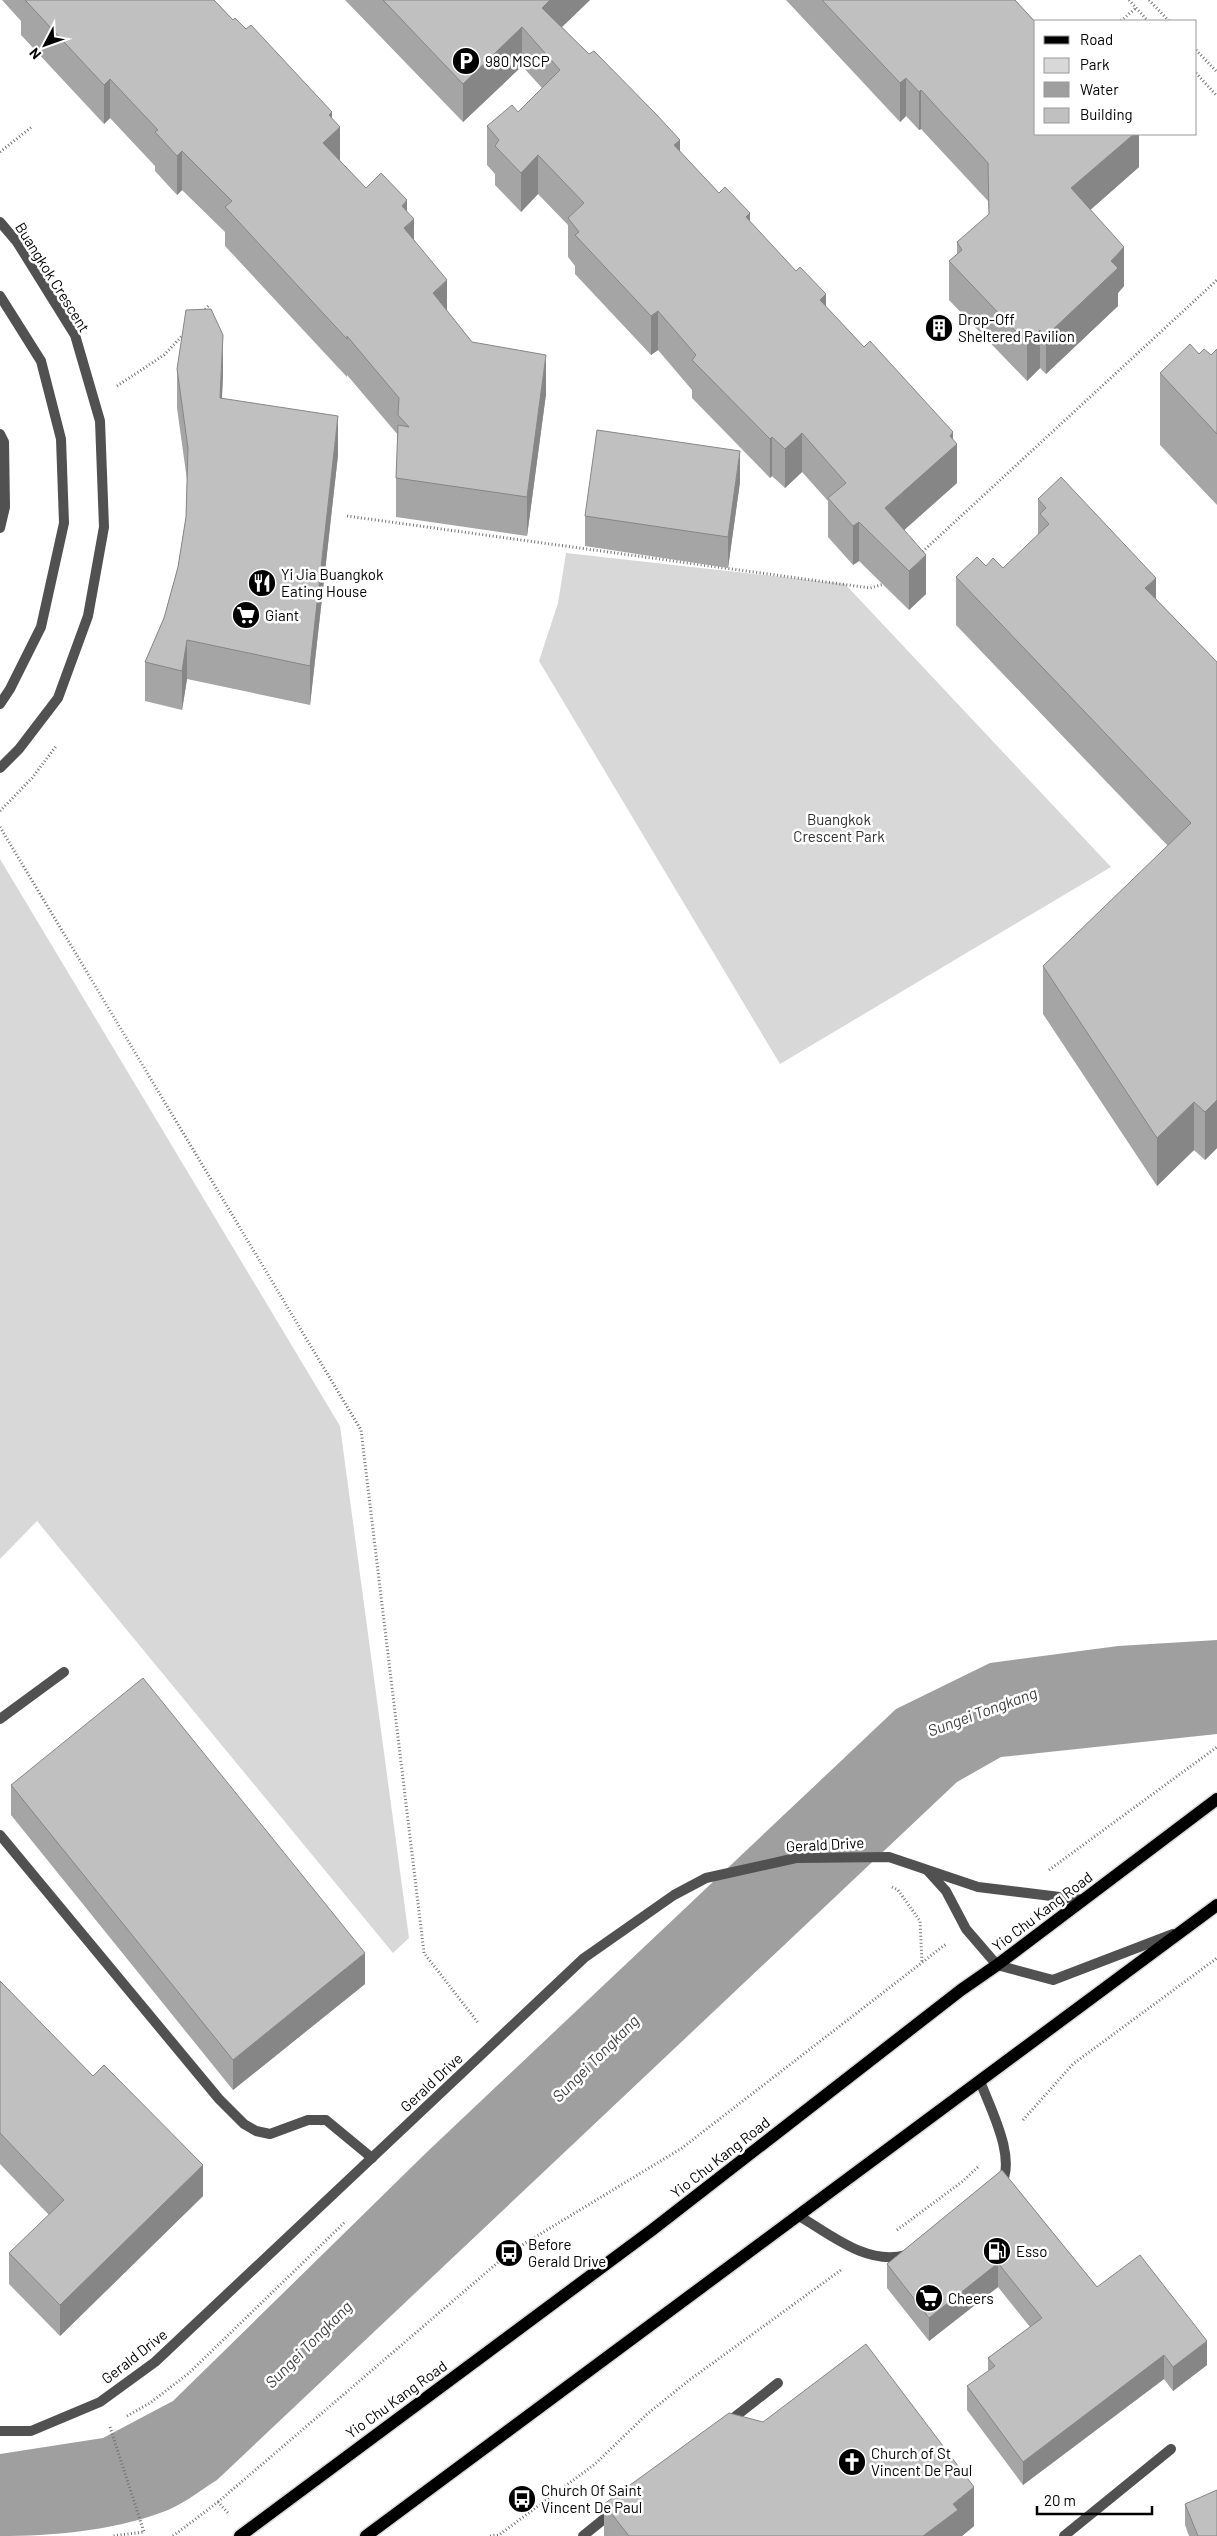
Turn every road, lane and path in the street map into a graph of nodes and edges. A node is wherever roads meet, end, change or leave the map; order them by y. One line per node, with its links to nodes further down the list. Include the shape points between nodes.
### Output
1 (1128, 0): 3 (path)
2 (1150, 0): 6 (path)
3 (1136, 8): 4 (path); 5 (path)
4 (1122, 20)
5 (1147, 20)
6 (1168, 20)
7 (1197, 51): 8 (path)
8 (1217, 72)
9 (1197, 74): 10 (path)
10 (1217, 96)
11 (33, 126): 12 (path)
12 (0, 152)
13 (0, 222): 26 (street, Buangkok Crescent, via 17,242 75,335 100,420 104,527 88,616 58,698 19,749)
14 (1217, 280): 23 (path)
15 (0, 296): 25 (street, via 41,361 61,439 64,523 41,627)
16 (209, 305): 17 (path)
17 (196, 320)
18 (190, 327): 19 (path, via 144,371)
19 (109, 390)
20 (0, 434): 22 (street, via 4,442 5,507)
21 (347, 516): 24 (path, via 870,588 886,585)
22 (0, 528)
23 (915, 558)
24 (893, 578)
25 (0, 704)
26 (0, 768)
27 (0, 827): 42 (path, via 361,1430 424,1953)
28 (64, 1672): 29 (street)
29 (0, 1719)
30 (1217, 1746): 35 (path)
31 (1217, 1799): 36 (main road, Yio Chu Kang Road)
32 (0, 1835): 44 (street, via 219,2099 244,2124 270,2134 308,2120 326,2120)
33 (925, 1868): 35 (street, Gerald Drive, via 978,1887); 39 (street, via 946,1891); 42 (street, Gerald Drive, via 889,1857 796,1858 706,1878 674,1895 584,1958)
34 (884, 1882): 40 (path, via 898,1890 920,1921)
35 (1016, 1893): 36 (street, Gerald Drive)
36 (1084, 1900): 41 (main road, Yio Chu Kang Road)
37 (1217, 1905): 38 (main road)
38 (1186, 1928): 41 (street, via 1053,1980); 43 (main road)
39 (966, 1929): 40 (path); 41 (street)
40 (922, 1962): 53 (path, via 682,2148 509,2253)
41 (997, 1965): 55 (main road, Yio Chu Kang Road, via 652,2230)
42 (494, 2043): 44 (street, Gerald Drive)
43 (980, 2080): 45 (street, via 1003,2144 1007,2166 1004,2179); 46 (main road)
44 (372, 2158): 50 (street, Gerald Drive, via 155,2362 100,2402 32,2430)
45 (991, 2194)
46 (798, 2216): 47 (street, via 864,2254 895,2258); 58 (main road)
47 (918, 2251)
48 (778, 2383): 51 (street)
49 (110, 2427): 56 (path, via 144,2532)
50 (0, 2431)
51 (717, 2431)
52 (1171, 2449): 60 (street)
53 (218, 2502): 55 (path); 57 (path)
54 (625, 2502): 59 (street)
55 (242, 2534)
56 (112, 2536)
57 (173, 2536)
58 (366, 2536)
59 (583, 2536)
60 (1064, 2536)

